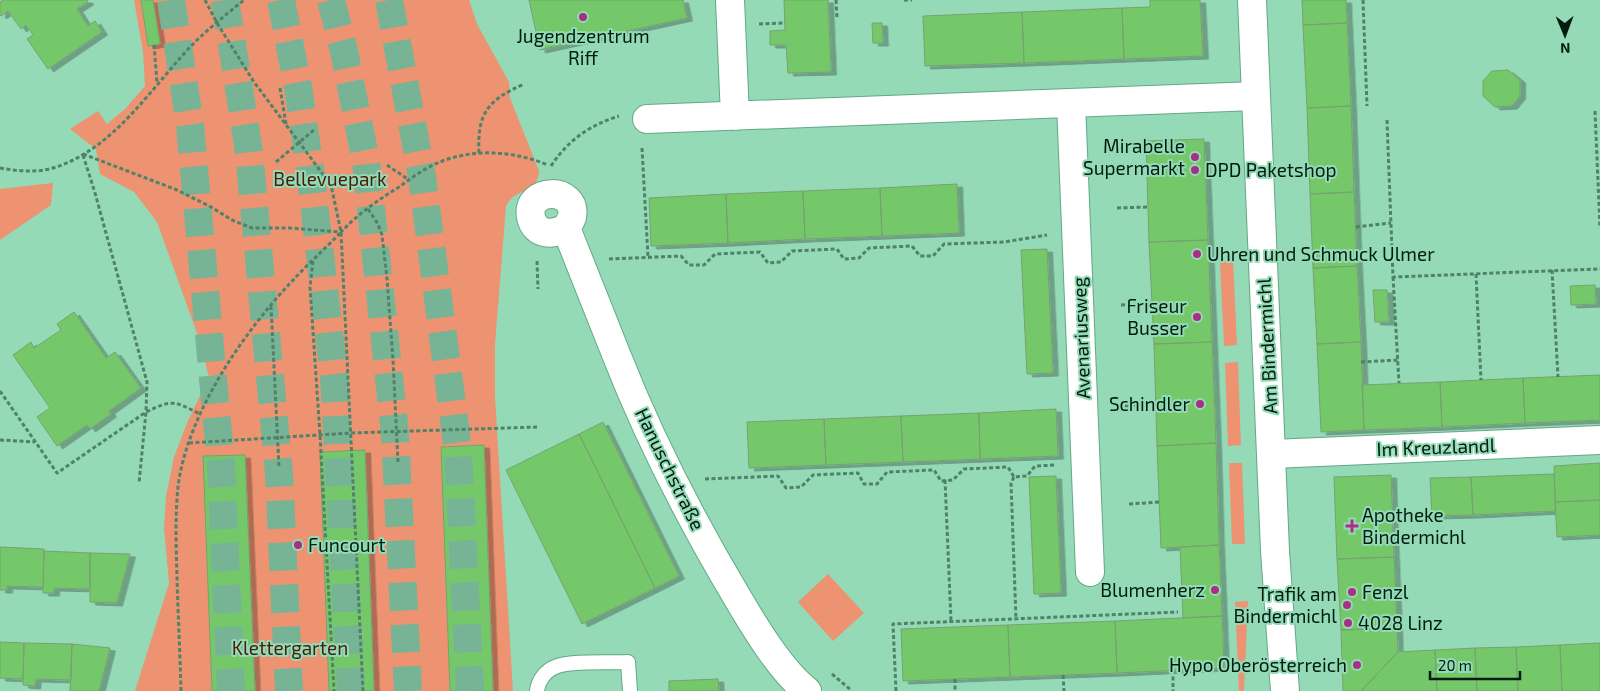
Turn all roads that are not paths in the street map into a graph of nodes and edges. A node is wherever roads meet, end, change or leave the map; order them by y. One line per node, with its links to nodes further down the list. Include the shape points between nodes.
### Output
1 (730, 0): 5 (street)
2 (1252, 0): 3 (street, Am Bindermichl)
3 (1256, 96): 4 (street); 9 (street, Am Bindermichl)
4 (1071, 103): 5 (street); 10 (street, Avenariusweg)
5 (735, 116): 6 (street)
6 (645, 131)
7 (566, 228): 13 (street, Hanuschstraße, via 616,355 682,496 751,620 778,661)
8 (1600, 440): 9 (street, Im Kreuzlandl)
9 (1272, 454): 14 (street, Am Bindermichl)
10 (1090, 572)
11 (537, 691): 12 (lane, via 543,676 554,667 628,662)
12 (630, 691)
13 (807, 691)
14 (1285, 691)

